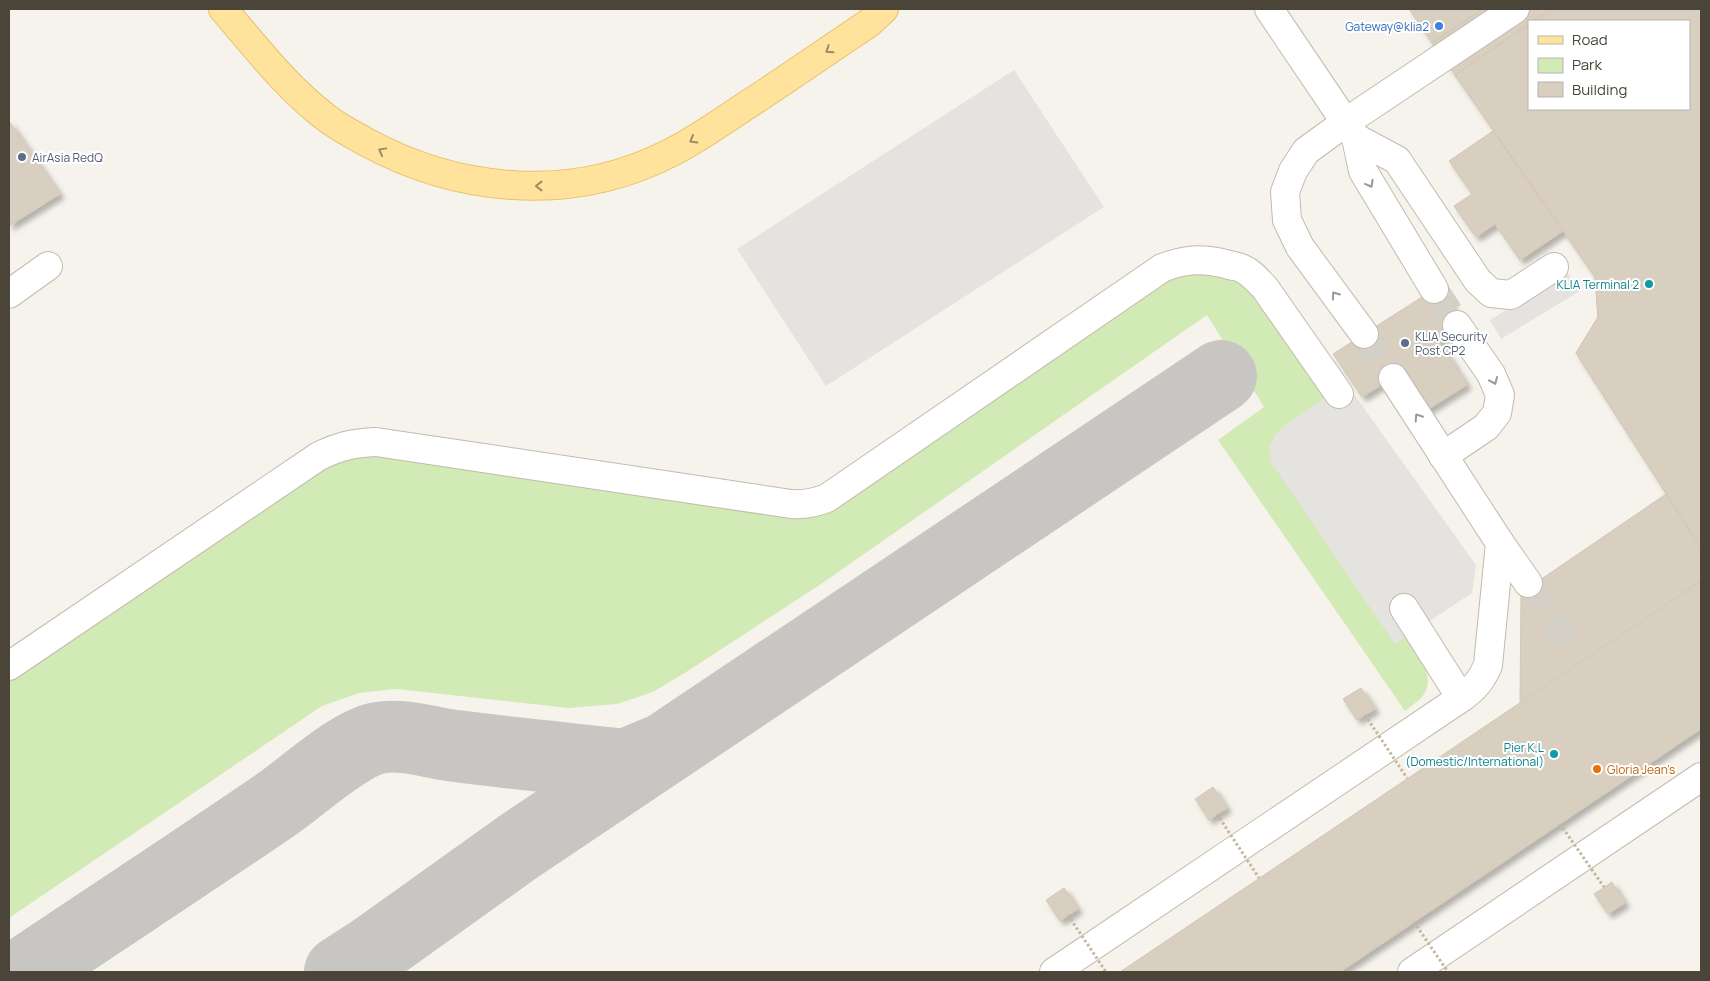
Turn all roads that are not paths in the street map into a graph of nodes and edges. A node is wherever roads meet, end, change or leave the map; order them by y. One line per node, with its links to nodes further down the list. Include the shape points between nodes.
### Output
1 (223, 9): 7 (main road)
2 (240, 9): 7 (lane)
3 (892, 9): 6 (main road)
4 (1269, 9): 8 (lane)
5 (1515, 9): 8 (lane)
6 (877, 16): 7 (main road, one-way to 7, via 669,154 632,169 555,186 508,186 429,171 352,134 325,117)
7 (292, 88)
8 (1351, 130): 10 (lane, via 1398,160 1478,281 1491,293 1511,295); 11 (lane, one-way to 11, via 1363,171); 14 (lane, one-way to 8, via 1300,247 1287,220 1285,192 1306,151)
9 (48, 266): 12 (lane)
10 (1554, 267)
11 (1434, 289)
12 (9, 294)
13 (1457, 325): 17 (lane, one-way to 17, via 1491,374 1500,395 1497,414 1486,427)
14 (1364, 334)
15 (1392, 378): 17 (lane, one-way to 15)
16 (1339, 394): 21 (lane, via 1266,288 1254,276 1241,268 1213,261 1178,262 1162,268 827,498 815,503 791,504 376,442 356,443 337,447 319,456)
17 (1443, 456): 18 (lane)
18 (1500, 543): 19 (lane); 22 (lane, via 1488,665 1473,690)
19 (1528, 583)
20 (1404, 608): 22 (lane)
21 (9, 666)
22 (1460, 698): 24 (lane)
23 (1701, 777): 25 (lane)
24 (1054, 972)
25 (1412, 972)

